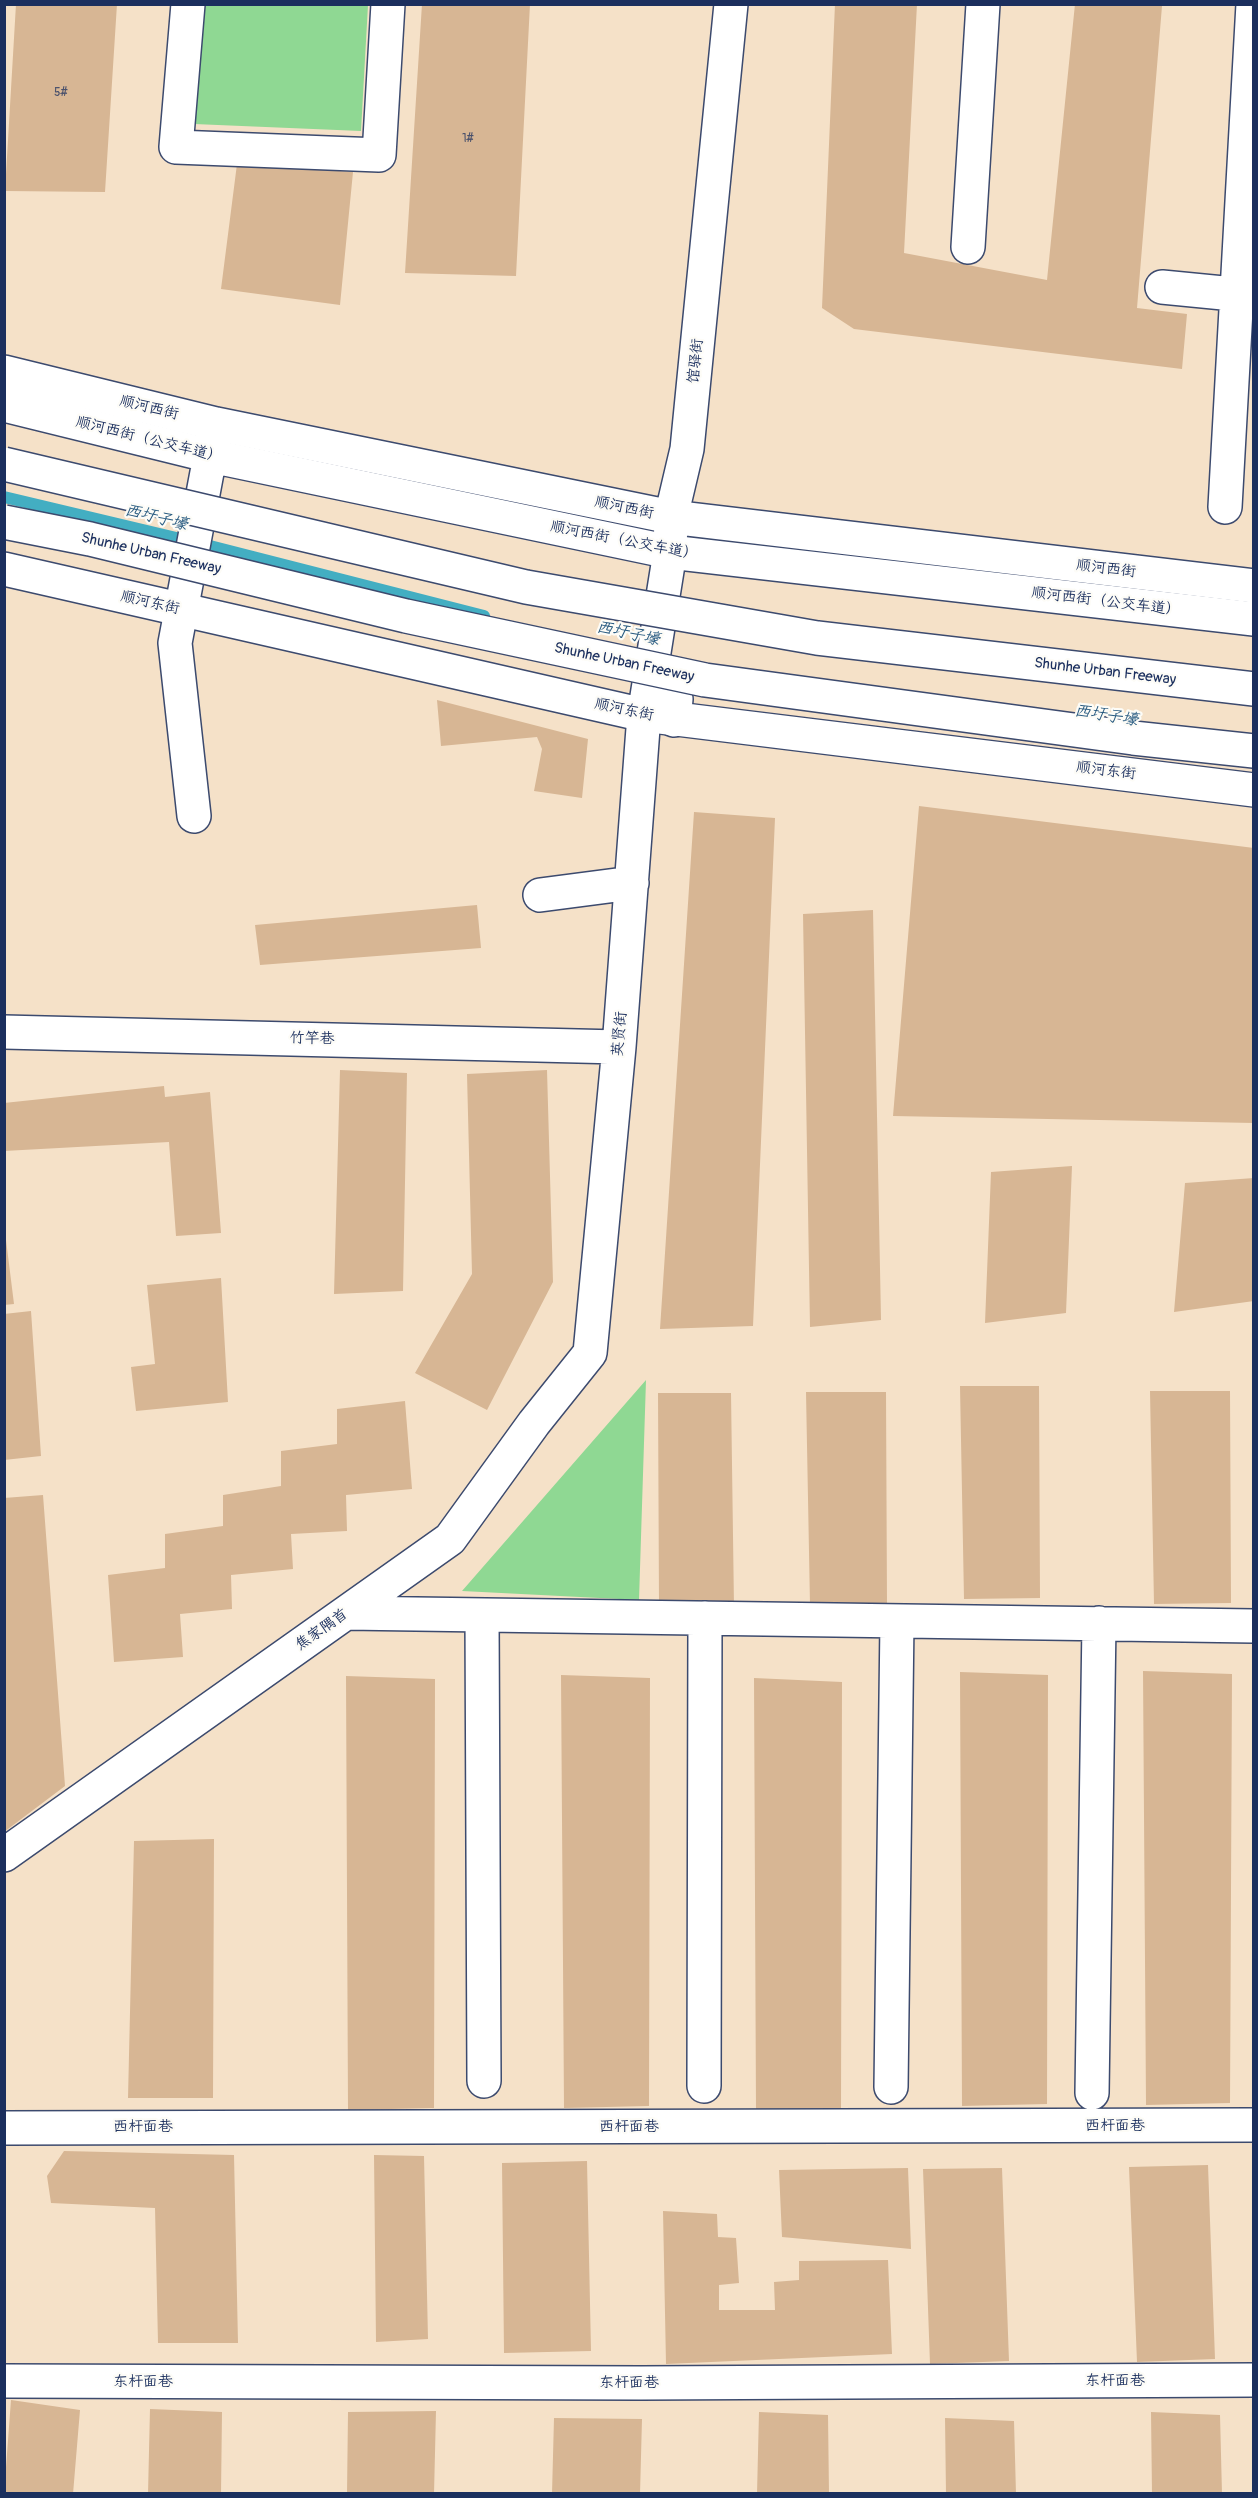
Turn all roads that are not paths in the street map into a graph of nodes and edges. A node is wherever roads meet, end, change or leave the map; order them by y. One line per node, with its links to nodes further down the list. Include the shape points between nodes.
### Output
1 (188, 4): 2 (main road, via 176,147 379,155)
2 (388, 4)
3 (731, 4): 14 (main road, 馆驿街, via 687,449)
4 (983, 4): 6 (main road)
5 (1253, 4): 8 (main road)
6 (968, 247)
7 (1162, 286): 8 (main road)
8 (1245, 295): 13 (main road)
9 (4, 372): 11 (main road, 顺河西街)
10 (4, 405): 11 (main road, 顺河西街（公交车道）)
11 (213, 440): 14 (main road, 顺河西街); 16 (main road, 顺河西街（公交车道）); 19 (main road)
12 (4, 464): 21 (main road, Shunhe Urban Freeway, bridge, via 538,590 817,638)
13 (1225, 507)
14 (671, 517): 16 (main road, 馆驿街); 18 (main road, 顺河西街)
15 (4, 522): 23 (main road, Shunhe Urban Freeway, bridge, via 90,539 406,616 705,680)
16 (670, 552): 20 (main road, 顺河西街（公交车道）); 22 (main road, 馆驿街)
17 (4, 569): 19 (main road, 顺河东街)
18 (1254, 586)
19 (180, 610): 22 (main road, 顺河东街); 25 (main road, via 176,643)
20 (1254, 619)
21 (1254, 689)
22 (665, 712): 24 (main road, 顺河东街); 26 (main road, 英贤街)
23 (1254, 751)
24 (1254, 790)
25 (194, 816)
26 (632, 883): 27 (main road); 29 (main road, 英贤街)
27 (540, 896)
28 (4, 1032): 29 (main road, 竹竿巷)
29 (619, 1047): 30 (main road, 英贤街)
30 (590, 1353): 31 (main road, 焦家隅首, via 450,1539)
31 (346, 1613): 32 (main road); 37 (main road, 焦家隅首)
32 (482, 1615): 33 (main road); 38 (main road)
33 (705, 1618): 34 (main road); 39 (main road)
34 (897, 1621): 35 (main road); 40 (main road)
35 (1099, 1623): 36 (main road); 41 (main road)
36 (1254, 1626)
37 (4, 1855)
38 (484, 2081)
39 (704, 2086)
40 (891, 2087)
41 (1092, 2093)
42 (1254, 2125): 43 (main road, 西杆面巷)
43 (4, 2128)
44 (1254, 2380): 45 (main road, 东杆面巷)
45 (4, 2381)

